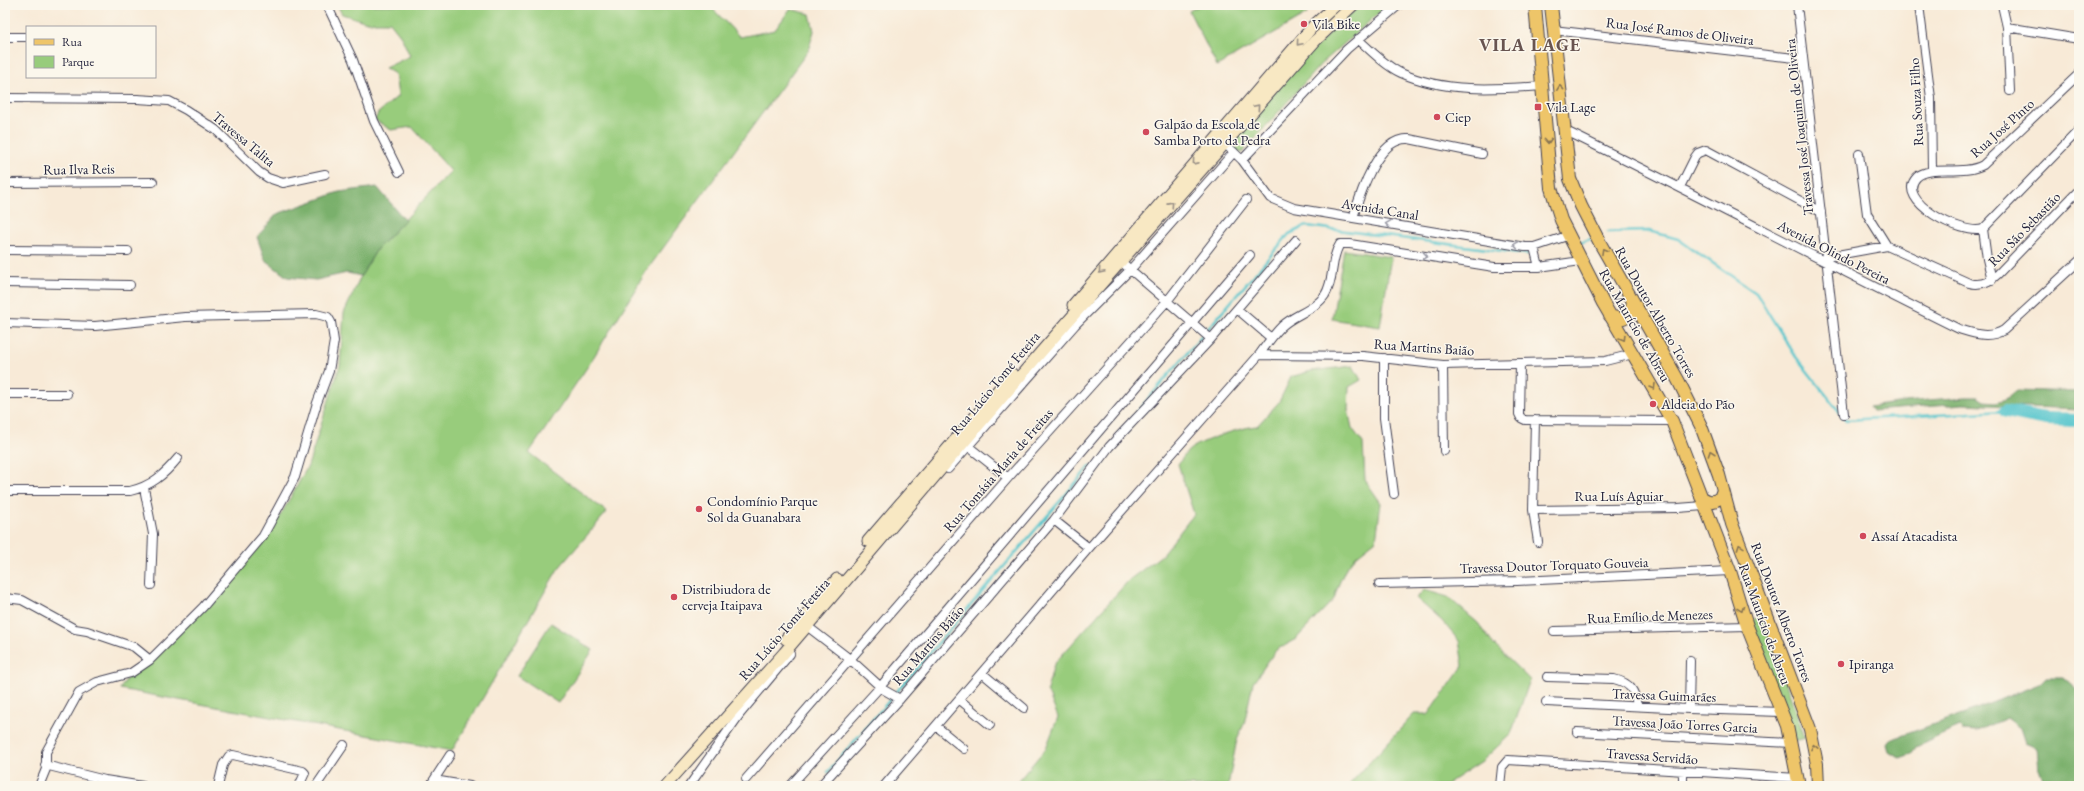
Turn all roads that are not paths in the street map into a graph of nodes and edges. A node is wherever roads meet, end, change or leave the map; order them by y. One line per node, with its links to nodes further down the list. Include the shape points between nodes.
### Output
1 (327, 5): 28 (street, via 353,60 374,121)
2 (1353, 5): 9 (main road, Rua Lúcio Tomé Feteira)
3 (1399, 5): 14 (street)
4 (1535, 5): 18 (main road, Rua Maurício de Abreu)
5 (1551, 5): 11 (main road, Rua Doutor Alberto Torres)
6 (1797, 5): 16 (street, Travessa José Joaquim de Oliveira)
7 (1919, 5): 29 (street, Rua Souza Filho, via 1931,98)
8 (2002, 5): 10 (street)
9 (1331, 11): 23 (main road, Rua Lúcio Tomé Feteira, via 1315,41)
10 (2007, 27): 15 (street); 19 (street)
11 (1553, 30): 16 (street, Rua José Ramos de Oliveira); 21 (main road, Rua Doutor Alberto Torres, one-way to 11)
12 (5, 37): 13 (street)
13 (26, 37)
14 (1358, 39): 18 (street, via 1401,73 1438,85 1462,88); 27 (street, via 1314,82)
15 (2079, 39)
16 (1803, 59): 36 (street, Travessa José Joaquim de Oliveira)
17 (2079, 74): 29 (street, Rua José Pinto, via 1988,161 1967,171)
18 (1543, 86): 39 (main road, Rua Maurício de Abreu, one-way to 39, via 1551,188)
19 (2010, 91)
20 (5, 98): 30 (street, Travessa Talita, via 169,101 216,130 268,178 283,183)
21 (1564, 130): 33 (street, Avenida Olindo Pereira); 56 (main road, Rua Doutor Alberto Torres, one-way to 21, via 1575,193)
22 (2079, 130): 38 (street)
23 (1221, 140): 24 (street, Avenida Canal); 46 (main road, Rua Lúcio Tomé Feteira)
24 (1234, 152): 27 (street, Avenida Canal); 51 (street)
25 (1482, 154): 37 (street, via 1409,140 1395,141 1370,173)
26 (1859, 154): 41 (street, via 1867,214)
27 (1242, 160): 37 (street, Avenida Canal, via 1270,198 1279,203)
28 (399, 172)
29 (1932, 172): 38 (street, Rua José Pinto, via 1918,176 1912,184 1916,200 1924,208 1952,225 1974,230)
30 (325, 174)
31 (153, 182): 32 (street, Rua Ilva Reis)
32 (5, 183)
33 (1680, 187): 36 (street, via 1694,157 1706,150); 47 (street, Avenida Olindo Pereira)
34 (2079, 190): 52 (street, Rua São Sebastião)
35 (1246, 200): 55 (street, Rua Tomásia Maria de Freitas)
36 (1821, 212): 47 (street, Travessa José Joaquim de Oliveira)
37 (1353, 218): 42 (street, Avenida Canal, one-way to 37)
38 (1983, 229): 52 (street)
39 (1567, 236): 42 (street, Avenida Canal); 48 (main road, Rua Maurício de Abreu)
40 (1296, 240): 57 (street, Rua Martins Baião)
41 (1887, 246): 47 (street); 52 (street, Rua São Sebastião, via 1969,283 1980,285)
42 (1534, 247): 50 (street)
43 (5, 250): 44 (street)
44 (128, 251)
45 (1250, 255): 60 (street)
46 (1118, 259): 51 (street); 73 (main road, Rua Lúcio Tomé Feteira)
47 (1827, 260): 49 (street, Avenida Olindo Pereira, via 1959,329 1985,335 1998,333 2012,324); 70 (street, Travessa José Joaquim de Oliveira)
48 (1581, 261): 50 (street); 58 (main road, Rua Maurício de Abreu)
49 (2079, 261)
50 (1540, 267): 62 (street, one-way to 50, via 1324,296 1331,283 1338,246 1345,243 1494,267)
51 (1130, 269): 55 (street); 73 (street)
52 (1992, 280)
53 (5, 283): 54 (street)
54 (130, 285)
55 (1168, 300): 60 (street); 76 (street, Rua Tomásia Maria de Freitas)
56 (1633, 301): 58 (main road, via 1628,316 1620,319); 78 (main road, Rua Doutor Alberto Torres, one-way to 56, via 1701,426)
57 (1237, 309): 61 (street, Rua Martins Baião); 62 (street)
58 (1610, 316): 63 (main road, Rua Maurício de Abreu, one-way to 63)
59 (5, 323): 94 (street, via 96,326 185,317 286,314 324,315 331,322 334,341 329,371 300,465 289,489 263,536 251,552 203,607)
60 (1196, 324): 61 (street); 99 (street)
61 (1208, 336): 84 (street, Rua Martins Baião, via 1109,447)
62 (1271, 338): 64 (street)
63 (1633, 354): 66 (street, Rua Martins Baião, via 1605,361); 72 (main road, Rua Maurício de Abreu, one-way to 72)
64 (1259, 355): 65 (street, Rua Martins Baião, via 1332,354); 86 (street)
65 (1384, 358): 67 (street, Rua Martins Baião); 80 (street, via 1384,418)
66 (1520, 364): 67 (street, Rua Martins Baião); 71 (street, via 1519,414 1525,420)
67 (1443, 365): 74 (street)
68 (5, 394): 69 (street)
69 (67, 394)
70 (1844, 414)
71 (1534, 420): 72 (street); 82 (street)
72 (1672, 421): 81 (main road, Rua Maurício de Abreu)
73 (963, 442): 76 (street); 91 (main road, Rua Lúcio Tomé Feteira)
74 (1444, 451)
75 (178, 458): 77 (street, via 157,480)
76 (1008, 478): 95 (street, Rua Tomásia Maria de Freitas)
77 (144, 488): 79 (street, via 111,492); 88 (street, via 153,534)
78 (1723, 490): 81 (main road, via 1720,498); 83 (main road, Rua Doutor Alberto Torres)
79 (5, 491)
80 (1394, 494)
81 (1705, 507): 82 (street, Rua Luís Aguiar); 83 (main road, via 1711,511 1716,508); 87 (main road, Rua Maurício de Abreu)
82 (1533, 510): 85 (street)
83 (1728, 512): 133 (main road, Rua Doutor Alberto Torres, one-way to 83, via 1818,764 1810,729)
84 (1054, 520): 86 (street); 100 (street, Rua Martins Baião)
85 (1538, 542)
86 (1089, 548): 97 (street)
87 (1730, 572): 89 (street, Travessa Doutor Torquato Gouveia); 92 (main road, Rua Maurício de Abreu, one-way to 92)
88 (151, 584)
89 (1379, 584)
90 (5, 598): 94 (street, via 22,600 63,624 134,647)
91 (806, 625): 95 (street); 125 (main road, Rua Lúcio Tomé Feteira); 126 (main road, Rua Lúcio Tomé Feteira); 127 (street)
92 (1747, 626): 93 (street, Rua Emílio de Menezes); 106 (main road, Rua Maurício de Abreu)
93 (1554, 631)
94 (150, 660): 114 (street, via 131,673 97,682 79,692 46,752)
95 (851, 660): 99 (street); 116 (street, Rua Tomásia Maria de Freitas)
96 (1690, 661): 105 (street)
97 (982, 673): 101 (street); 104 (street)
98 (1547, 677): 103 (street, via 1614,679 1624,682 1633,690)
99 (882, 688): 100 (street); 128 (street)
100 (897, 697): 129 (street, Rua Martins Baião)
101 (960, 700): 107 (street); 108 (street)
102 (1546, 702): 103 (street, Travessa Guimarães)
103 (1636, 706): 105 (street, Travessa Guimarães)
104 (1024, 708)
105 (1689, 710): 106 (street, Travessa Guimarães)
106 (1781, 712): 110 (main road, Rua Maurício de Abreu)
107 (990, 725)
108 (936, 726): 112 (street); 130 (street)
109 (1577, 732): 110 (street, Travessa João Torres Garcia)
110 (1791, 743): 117 (main road, Rua Maurício de Abreu)
111 (344, 746): 123 (street)
112 (964, 749)
113 (450, 756): 118 (street)
114 (45, 765): 119 (street); 120 (street, via 105,780)
115 (1683, 771): 117 (street, Travessa Servidão); 131 (street, Travessa Servidão, via 1508,760 1502,767); 132 (street)
116 (746, 779)
117 (1799, 782)
118 (432, 783): 124 (street)
119 (39, 786)
120 (143, 786)
121 (218, 786): 122 (street, via 225,761 233,755 303,771)
122 (299, 786)
123 (316, 786)
124 (470, 786)
125 (657, 786)
126 (665, 786)
127 (690, 786)
128 (790, 786)
129 (820, 786)
130 (884, 786)
131 (1500, 786)
132 (1682, 786)
133 (1818, 786)

